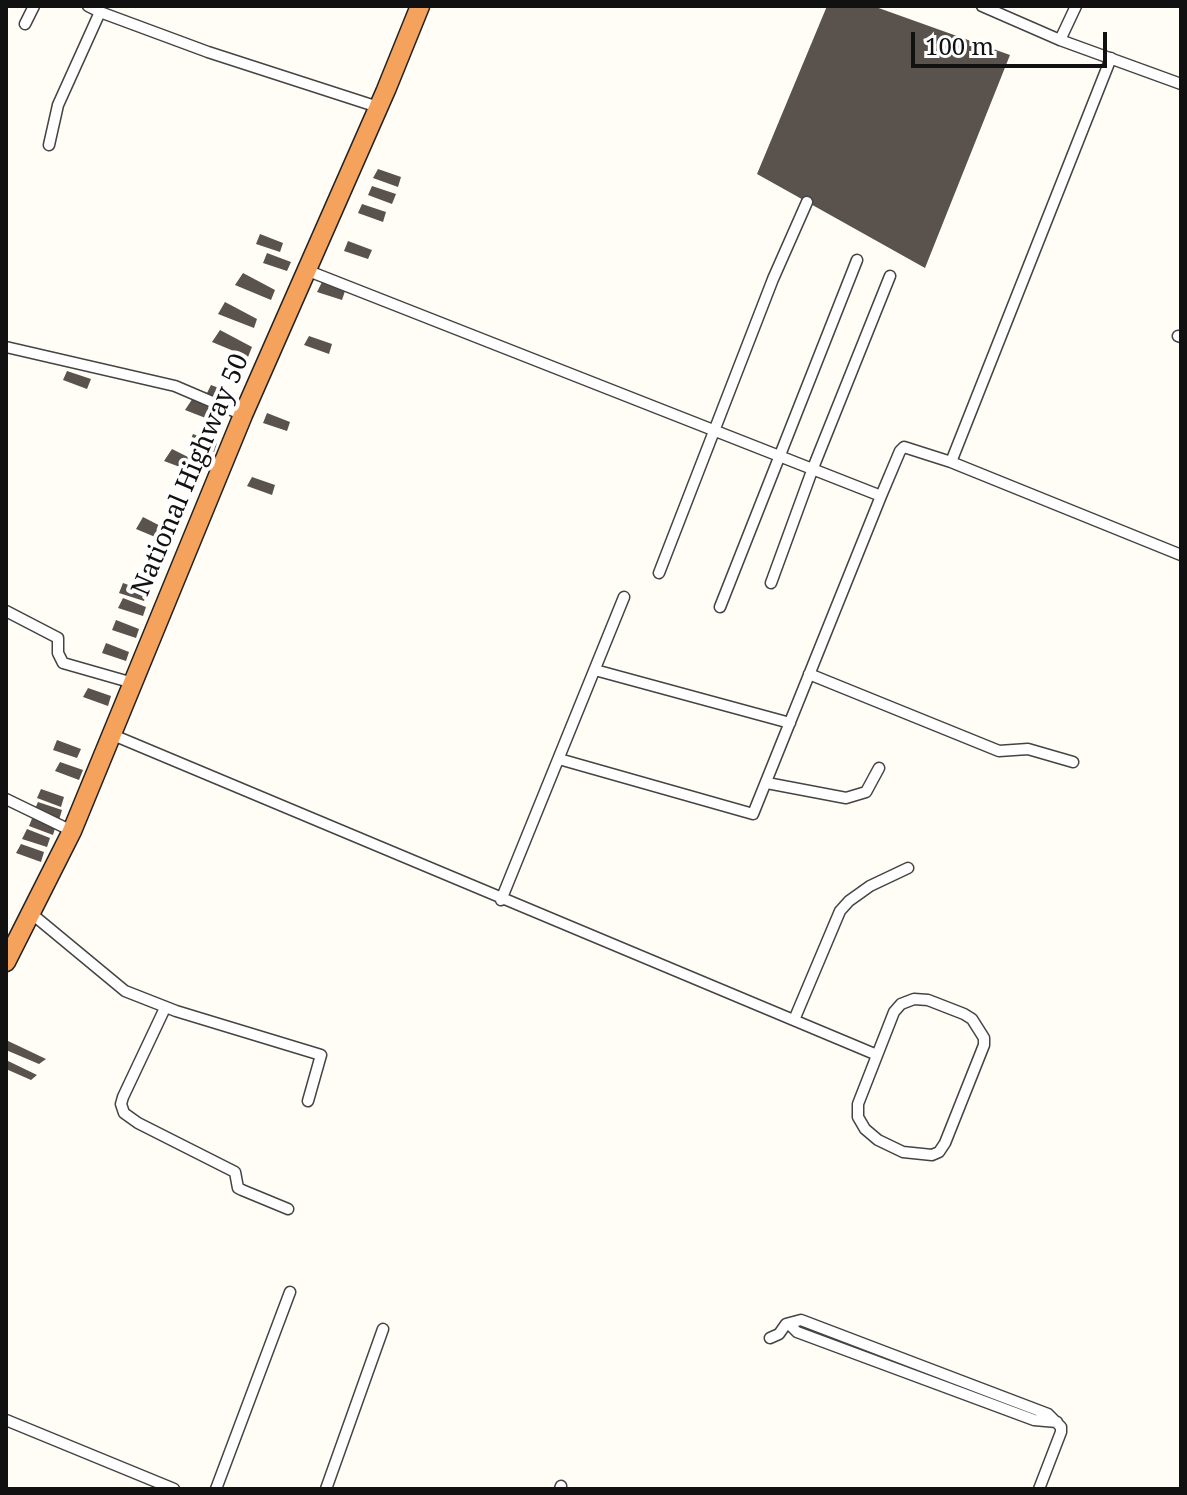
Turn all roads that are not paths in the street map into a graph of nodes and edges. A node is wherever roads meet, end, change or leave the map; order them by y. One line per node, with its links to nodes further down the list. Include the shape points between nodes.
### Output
1 (34, 6): 7 (street)
2 (88, 6): 6 (street)
3 (420, 6): 11 (highway, National Highway 50)
4 (982, 6): 8 (street)
5 (1076, 6): 8 (street)
6 (100, 12): 11 (street); 12 (street, via 58,105)
7 (25, 24)
8 (1060, 40): 9 (street)
9 (1108, 66): 10 (street); 21 (street)
10 (1181, 84)
11 (378, 107): 15 (highway, National Highway 50)
12 (49, 145)
13 (807, 202): 19 (street)
14 (857, 260): 20 (street)
15 (306, 270): 18 (highway, National Highway 50); 19 (street)
16 (890, 276): 22 (street)
17 (6, 347): 18 (street, via 175,386)
18 (243, 415): 32 (highway, National Highway 50)
19 (715, 429): 20 (street); 25 (street)
20 (780, 456): 22 (street); 28 (street)
21 (951, 462): 23 (street, via 904,447); 24 (street)
22 (813, 468): 23 (street); 26 (street)
23 (881, 496): 31 (street)
24 (1181, 555)
25 (659, 573)
26 (771, 583)
27 (624, 597): 30 (street)
28 (720, 607)
29 (6, 611): 32 (street, via 58,638 63,663)
30 (595, 670): 33 (street); 35 (street)
31 (809, 674): 33 (street); 36 (street, via 999,751 1028,749)
32 (133, 683): 34 (highway, National Highway 50)
33 (790, 723): 38 (street)
34 (113, 735): 40 (highway, National Highway 50); 42 (street)
35 (559, 759): 38 (street, via 749,815 757,810); 42 (street)
36 (1073, 762)
37 (879, 768): 38 (street, via 866,792 846,798)
38 (767, 783)
39 (6, 799): 40 (street)
40 (72, 831): 43 (highway, National Highway 50)
41 (908, 868): 46 (street, via 870,886 840,911)
42 (501, 900): 46 (street)
43 (32, 914): 44 (highway, National Highway 50); 45 (street, via 125,991)
44 (6, 962)
45 (165, 1008): 48 (street, via 321,1055); 49 (street, via 123,1097 124,1113 235,1172 238,1188)
46 (794, 1020): 47 (street)
47 (877, 1055): 47 (street, via 894,1012 914,999 964,1014 981,1032 984,1045 939,1152 903,1152 865,1129 858,1104)
48 (308, 1101)
49 (288, 1209)
50 (290, 1292): 59 (street)
51 (789, 1324): 53 (street); 54 (street, via 801,1320); 55 (street, via 797,1332)
52 (383, 1329): 60 (street)
53 (770, 1338)
54 (941, 1372): 55 (street); 57 (street)
55 (937, 1384): 57 (street, via 1034,1420)
56 (6, 1420): 58 (street)
57 (1057, 1422): 61 (street, via 1061,1432)
58 (174, 1489)
59 (216, 1489)
60 (326, 1489)
61 (1039, 1489)

